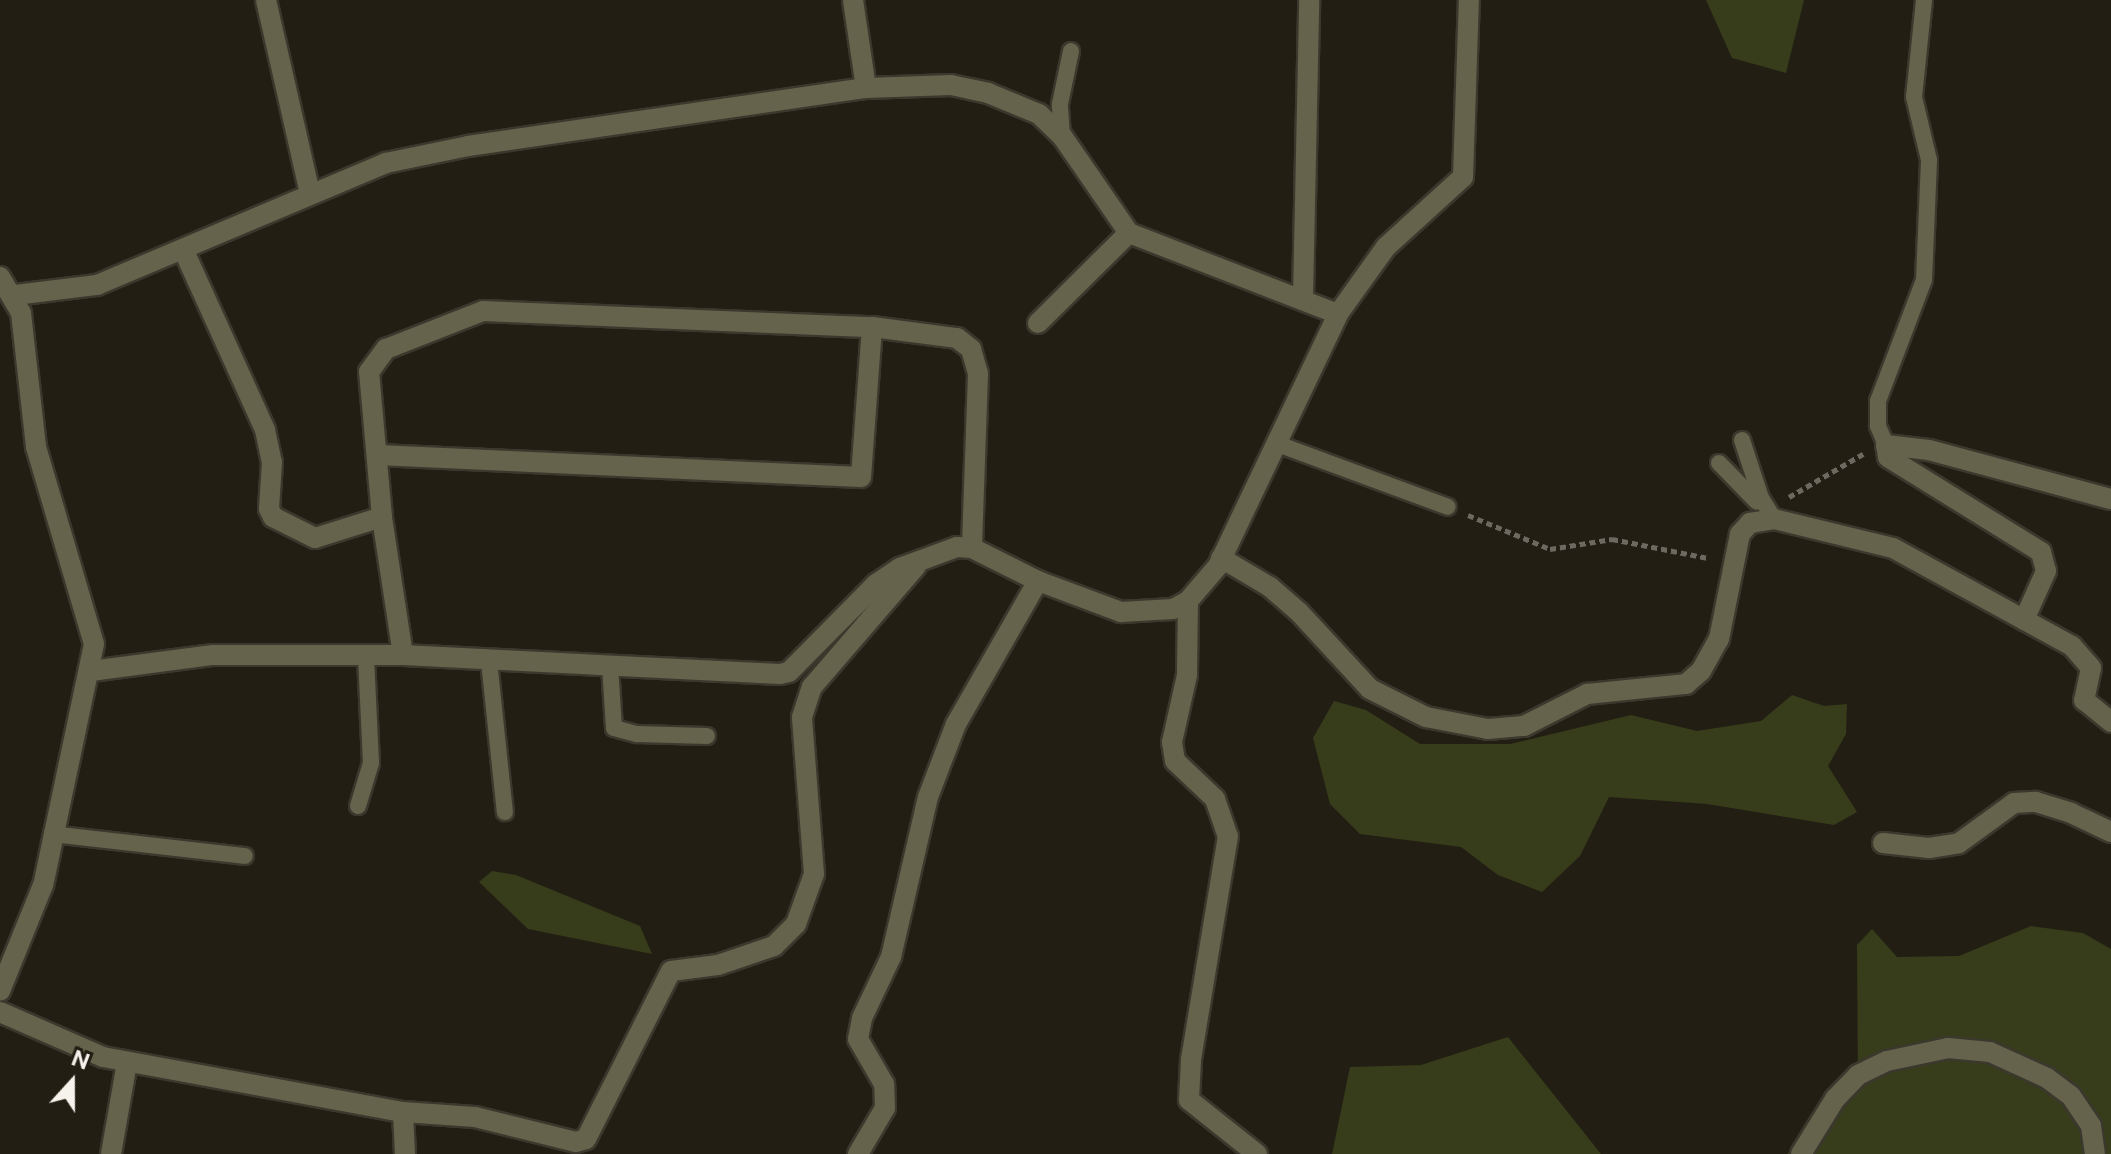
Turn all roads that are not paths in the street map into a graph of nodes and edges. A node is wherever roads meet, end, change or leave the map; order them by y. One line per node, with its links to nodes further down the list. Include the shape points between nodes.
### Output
1 (266, 0): 9 (street)
2 (853, 0): 7 (street)
3 (1309, 0): 14 (street)
4 (1469, 0): 15 (street, via 1463,177 1386,247)
5 (1924, 0): 20 (lane, via 1914,97 1929,160 1924,280 1878,401)
6 (1071, 51): 8 (lane, via 1060,104)
7 (866, 88): 8 (street, via 951,85 988,93 1039,114); 9 (street, via 468,146 386,163)
8 (1062, 136): 10 (street)
9 (310, 193): 11 (street)
10 (1129, 233): 14 (street); 16 (street)
11 (183, 249): 13 (street, via 97,285); 26 (street, via 265,430 272,462 273,517 315,538)
12 (0, 277): 13 (street)
13 (15, 295): 37 (street, via 36,447 91,625)
14 (1303, 298): 15 (street)
15 (1338, 314): 19 (street)
16 (1038, 323)
17 (872, 327): 21 (street, via 483,311 386,349 372,363); 21 (street, via 861,477); 27 (street, via 943,332 964,344 976,361)
18 (1742, 440): 25 (lane)
19 (1275, 443): 24 (lane); 28 (street)
20 (1885, 448): 23 (street, via 1929,450); 32 (street, via 2041,552 2046,571)
21 (377, 455): 26 (street)
22 (1719, 463): 25 (lane)
23 (2111, 499)
24 (1448, 507)
25 (1769, 512): 28 (street, via 1745,527 1719,639 1701,671 1686,684 1652,692 1587,694 1524,726 1488,729 1426,717 1370,689 1270,587); 32 (street, via 1893,548)
26 (382, 517): 34 (street)
27 (972, 548): 29 (street); 30 (street)
28 (1221, 558): 31 (street)
29 (921, 560): 36 (street, via 876,584 789,672); 49 (street, via 812,687 802,717 814,874 796,924 774,946 718,965 671,971 586,1139 576,1142 475,1117)
30 (1038, 581): 31 (street, via 1121,612 1142,614); 52 (street, via 956,724 932,784 895,946 858,1039 884,1084 885,1108)
31 (1188, 601): 53 (street, via 1187,675 1172,742 1175,761 1215,799 1228,836 1189,1100)
32 (2024, 620): 38 (street, via 2086,657 2091,668 2084,700)
33 (366, 655): 34 (street); 37 (street, via 213,655); 40 (lane, via 371,763)
34 (403, 655): 35 (street)
35 (489, 661): 36 (street); 41 (lane)
36 (610, 666): 39 (lane, via 614,728 637,734)
37 (91, 671): 43 (street)
38 (2111, 722)
39 (707, 736)
40 (358, 806)
41 (505, 812)
42 (2111, 832): 44 (street, via 2036,802 2014,803 1959,843 1929,848)
43 (52, 834): 45 (lane); 46 (street, via 36,908)
44 (1883, 843)
45 (245, 856)
46 (2, 985)
47 (0, 1012): 48 (street, via 58,1040)
48 (127, 1062): 49 (street); 50 (street)
49 (403, 1112): 51 (street)
50 (111, 1154)
51 (405, 1154)
52 (858, 1154)
53 (1257, 1154)
54 (1801, 1154): 55 (street, via 1835,1099 1858,1075 1887,1061 1948,1048 1990,1052 2047,1078 2071,1096 2091,1126)
55 (2095, 1154)

